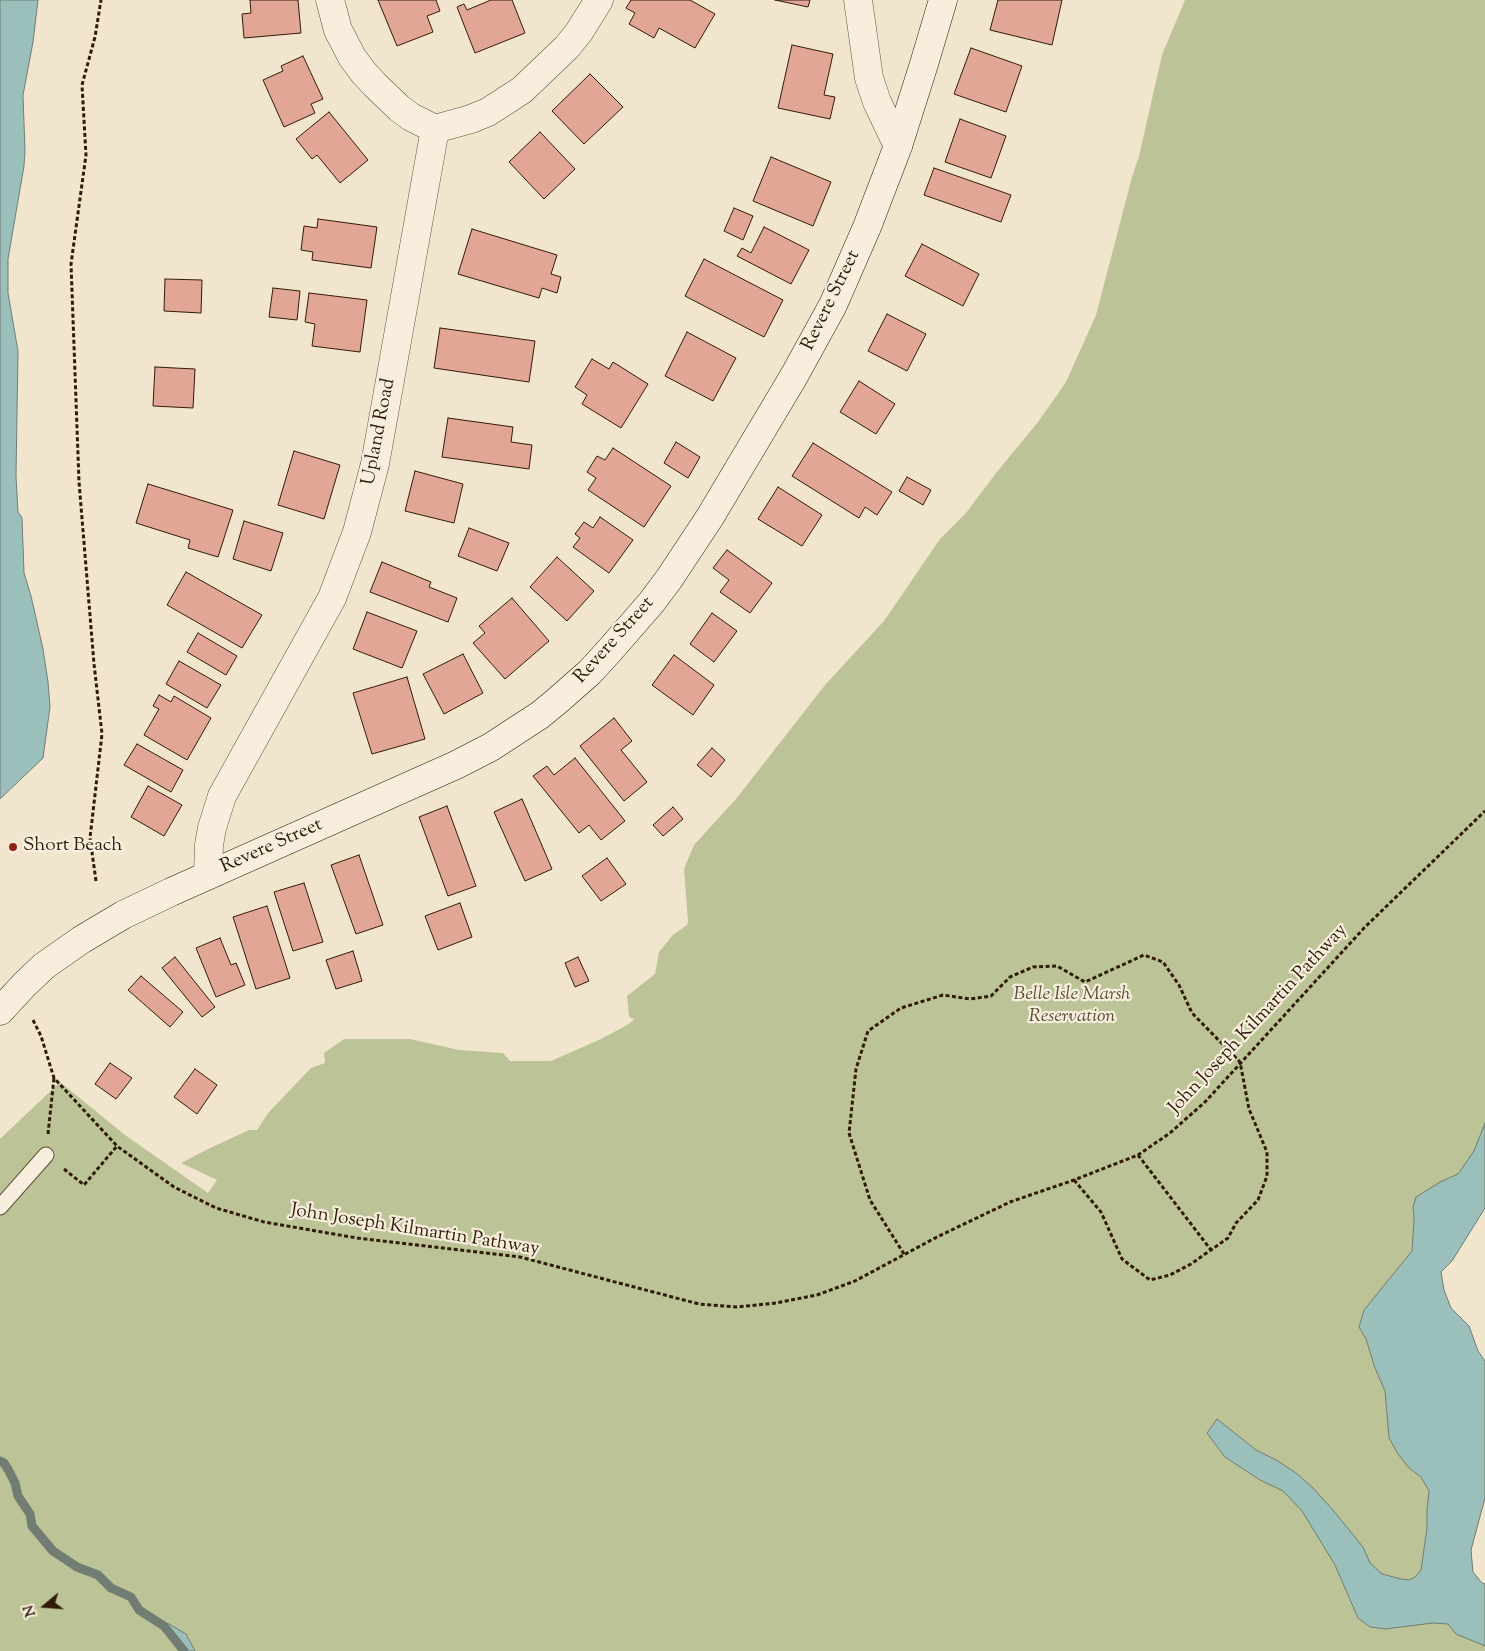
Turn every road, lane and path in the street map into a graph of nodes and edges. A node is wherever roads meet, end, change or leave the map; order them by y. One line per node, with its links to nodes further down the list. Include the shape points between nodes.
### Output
1 (101, 0): 10 (path, via 82,85 86,156 71,264 79,482 102,734 90,838)
2 (330, 0): 6 (main road, via 338,30 363,72 398,108)
3 (599, 0): 6 (main road, via 567,47 522,90 488,112)
4 (858, 0): 7 (main road, via 871,84)
5 (943, 0): 7 (main road, Revere Street)
6 (435, 129): 9 (main road, Upland Road, via 375,464 357,532 328,605 222,796 212,828)
7 (898, 146): 9 (main road, Revere Street, via 833,305 794,376 691,548 651,603 595,666 540,715 491,747)
8 (1485, 811): 13 (path, John Joseph Kilmartin Pathway, via 1365,927)
9 (208, 875): 11 (main road, Revere Street, via 136,908 81,940 44,966)
10 (96, 881)
11 (0, 1011)
12 (33, 1020): 19 (path, John Joseph Kilmartin Pathway, via 54,1078 117,1146 174,1187 216,1208 264,1222 358,1238 520,1257 699,1304 737,1307 817,1295 855,1281)
13 (1240, 1062): 15 (path, John Joseph Kilmartin Pathway, via 1205,1102 1170,1133); 18 (path, via 1249,1109 1267,1152 1268,1176 1258,1200 1236,1222 1228,1238); 19 (path, via 1192,1013 1179,984 1162,962 1144,955 1085,982 1057,966 1033,967 1010,977 991,996 970,999 943,995 901,1008 868,1031 856,1069 848,1133 870,1200)
14 (46, 1155): 17 (lane)
15 (1138, 1155): 16 (path, John Joseph Kilmartin Pathway); 18 (path)
16 (1074, 1180): 18 (path, via 1101,1212 1122,1259 1150,1280 1170,1276); 19 (path, John Joseph Kilmartin Pathway, via 1010,1202)
17 (0, 1207)
18 (1211, 1250)
19 (904, 1254)

